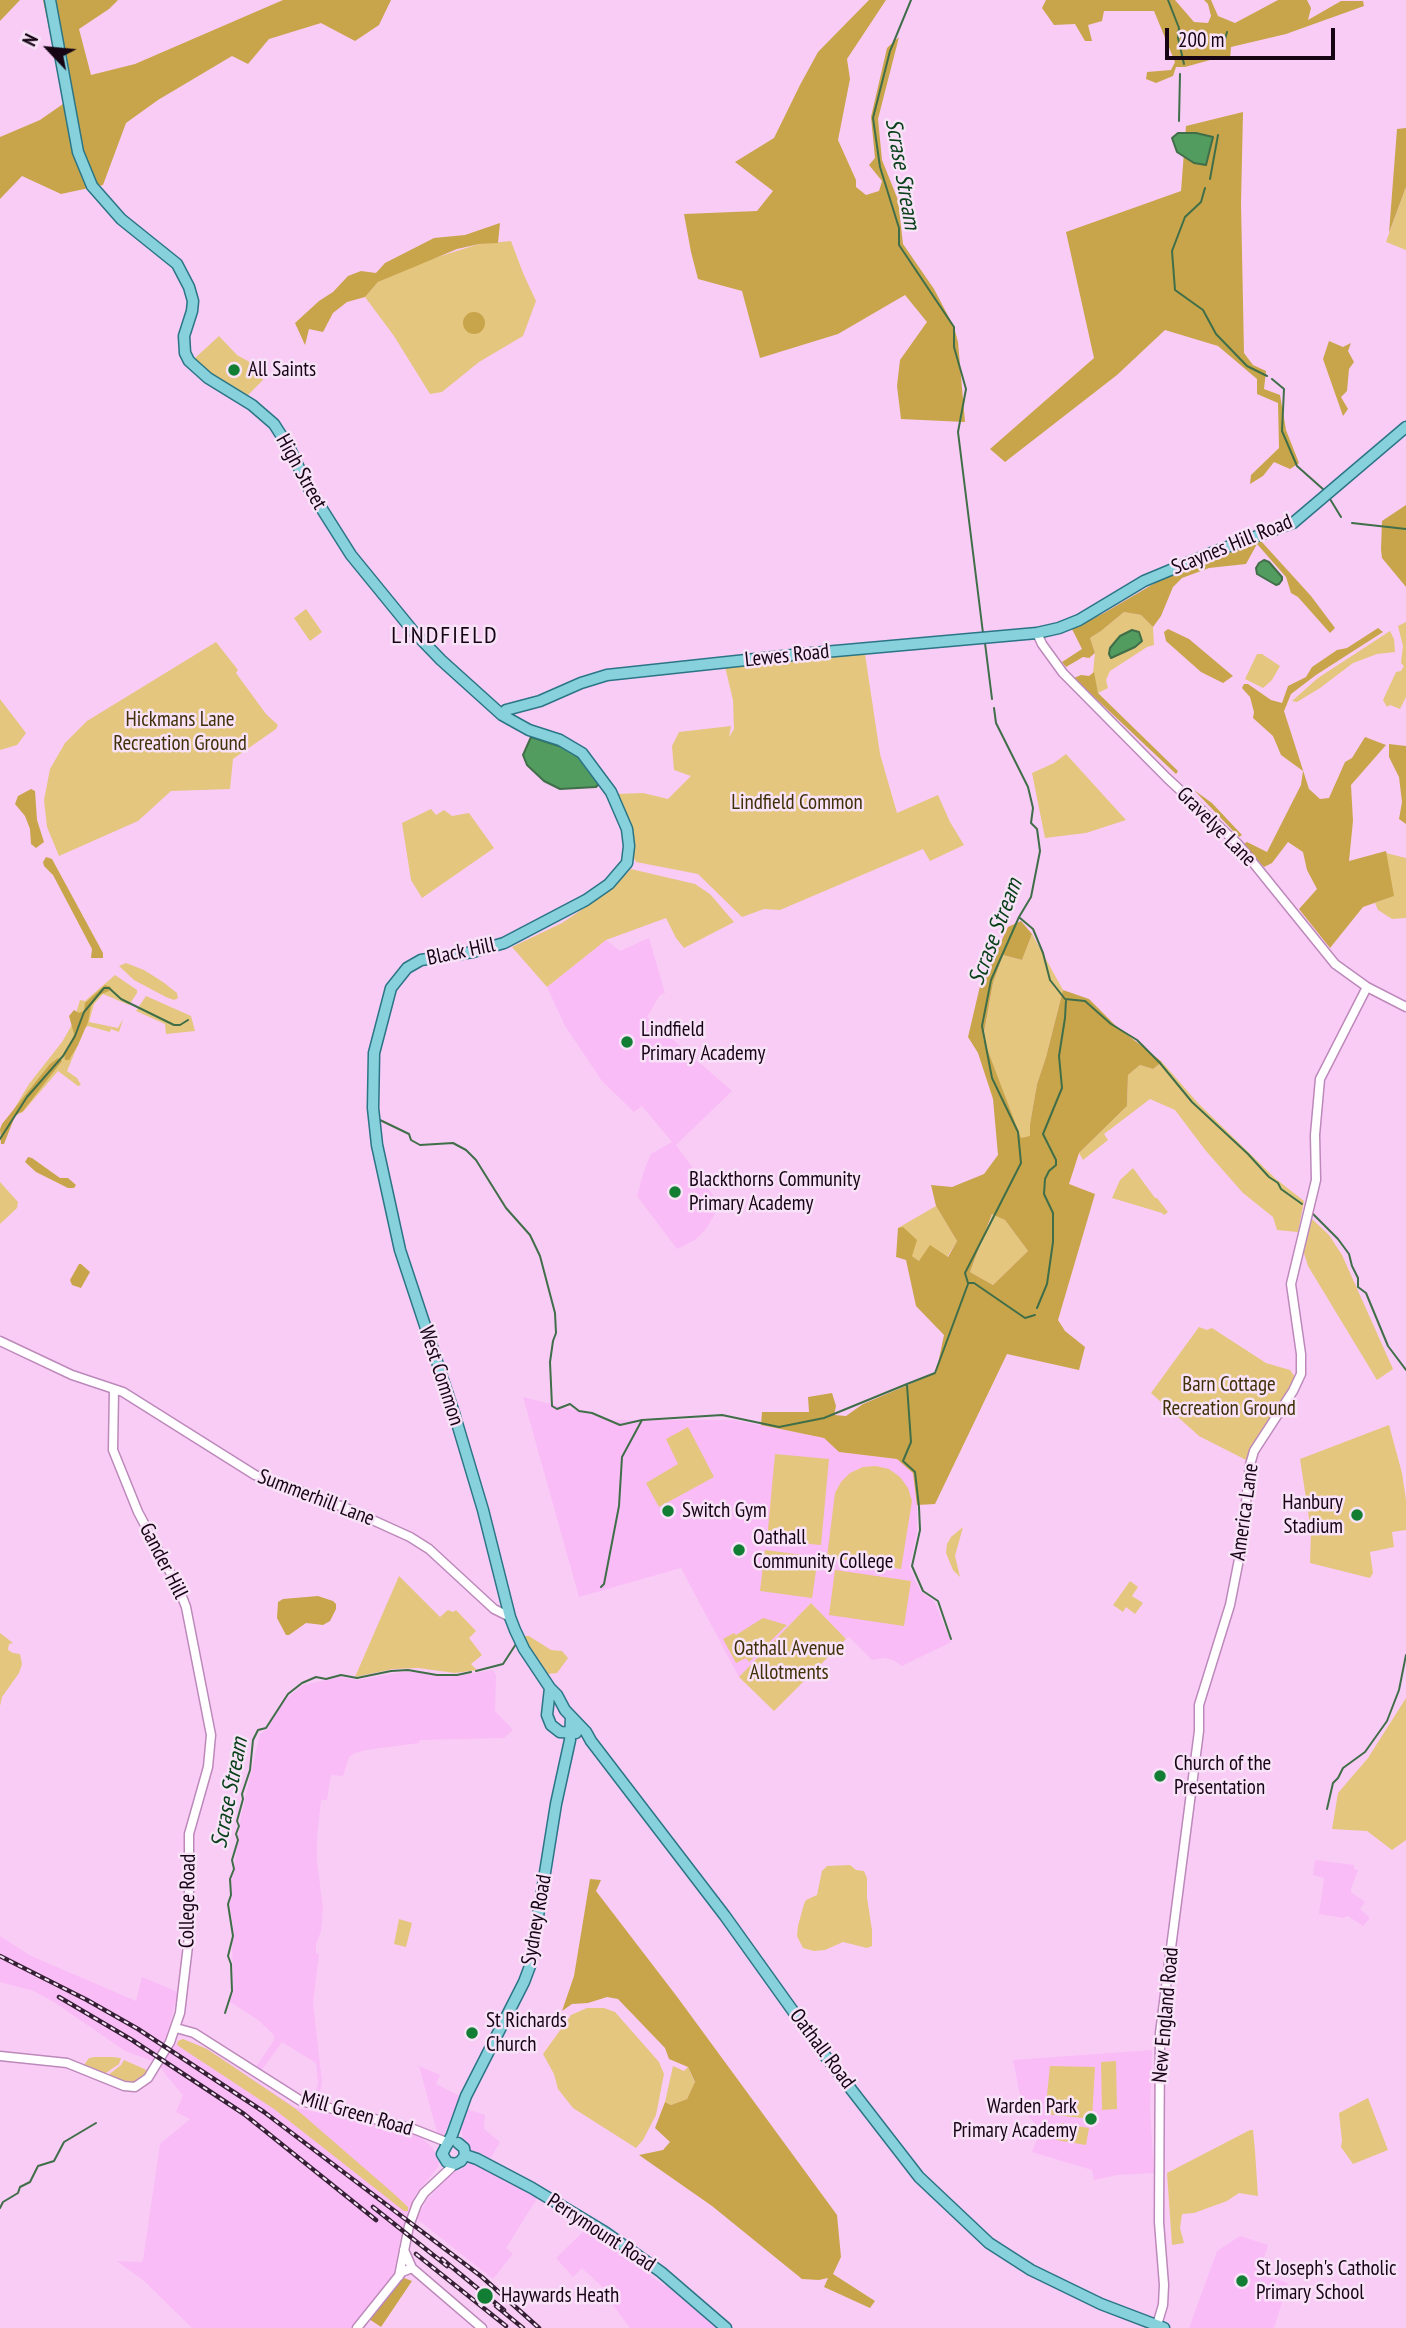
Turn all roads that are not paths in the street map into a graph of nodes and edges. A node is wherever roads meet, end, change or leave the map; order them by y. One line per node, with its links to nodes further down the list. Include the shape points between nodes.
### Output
1 (50, 0): 5 (main road, High Street, via 78,152 92,186 121,219 179,268 193,300 184,336 189,361 274,424 351,555 413,631)
2 (1406, 427): 3 (main road, Scaynes Hill Road, via 1293,523 1144,581)
3 (1079, 620): 4 (main road, Lewes Road)
4 (1037, 633): 5 (main road, Lewes Road, via 607,675); 7 (street, Gravelye Lane, via 1063,673 1238,845 1335,964)
5 (502, 715): 6 (main road, High Street, via 582,753 620,811 627,829)
6 (627, 863): 9 (main road, Black Hill, via 609,884 586,900 519,936 473,952 421,960 407,968 391,988)
7 (1367, 987): 8 (street, Gravelye Lane); 14 (street, America Lane, via 1320,1079 1316,1180 1291,1284 1301,1374 1254,1451 1230,1605)
8 (1406, 1007)
9 (374, 1054): 12 (main road, West Common, via 377,1145 400,1250 472,1474)
10 (0, 1341): 11 (street, Summerhill Lane)
11 (114, 1390): 12 (street, Summerhill Lane, via 132,1396 243,1469 346,1508 421,1543 494,1609); 17 (street, Gander Hill, via 113,1450 186,1607)
12 (510, 1617): 13 (main road, West Common)
13 (550, 1688): 15 (main road); 16 (main road, West Common)
14 (1199, 1705): 31 (street, New England Road, via 1160,2032)
15 (548, 1712): 16 (main road, via 551,1725); 16 (main road, via 555,1707)
16 (567, 1725): 18 (main road, Oathall Road, via 586,1732); 19 (main road, Sydney Road)
17 (211, 1735): 20 (street, College Road, via 208,1767 189,1834 188,1954)
18 (588, 1740): 19 (main road, via 577,1739); 31 (main road, Oathall Road, via 919,2177 989,2243 1031,2270)
19 (567, 1747): 23 (main road, Sydney Road, via 530,1966 466,2096)
20 (176, 2028): 21 (street, College Road, via 148,2078 135,2087 67,2063); 22 (street, Mill Green Road, via 194,2033 301,2101 400,2124)
21 (0, 2056)
22 (430, 2137): 23 (street, Mill Green Road); 25 (street, Mill Green Road)
23 (454, 2143): 24 (main road, via 464,2148); 25 (main road, Sydney Road)
24 (465, 2155): 26 (main road); 34 (main road, Perrymount Road, via 605,2232)
25 (443, 2157): 26 (main road); 27 (street)
26 (455, 2164): 27 (street)
27 (439, 2178): 28 (street, via 417,2204)
28 (404, 2250): 29 (street); 30 (street)
29 (412, 2268): 30 (street); 33 (street)
30 (399, 2276): 32 (street)
31 (1161, 2327)
32 (356, 2328)
33 (482, 2328)
34 (726, 2328)

